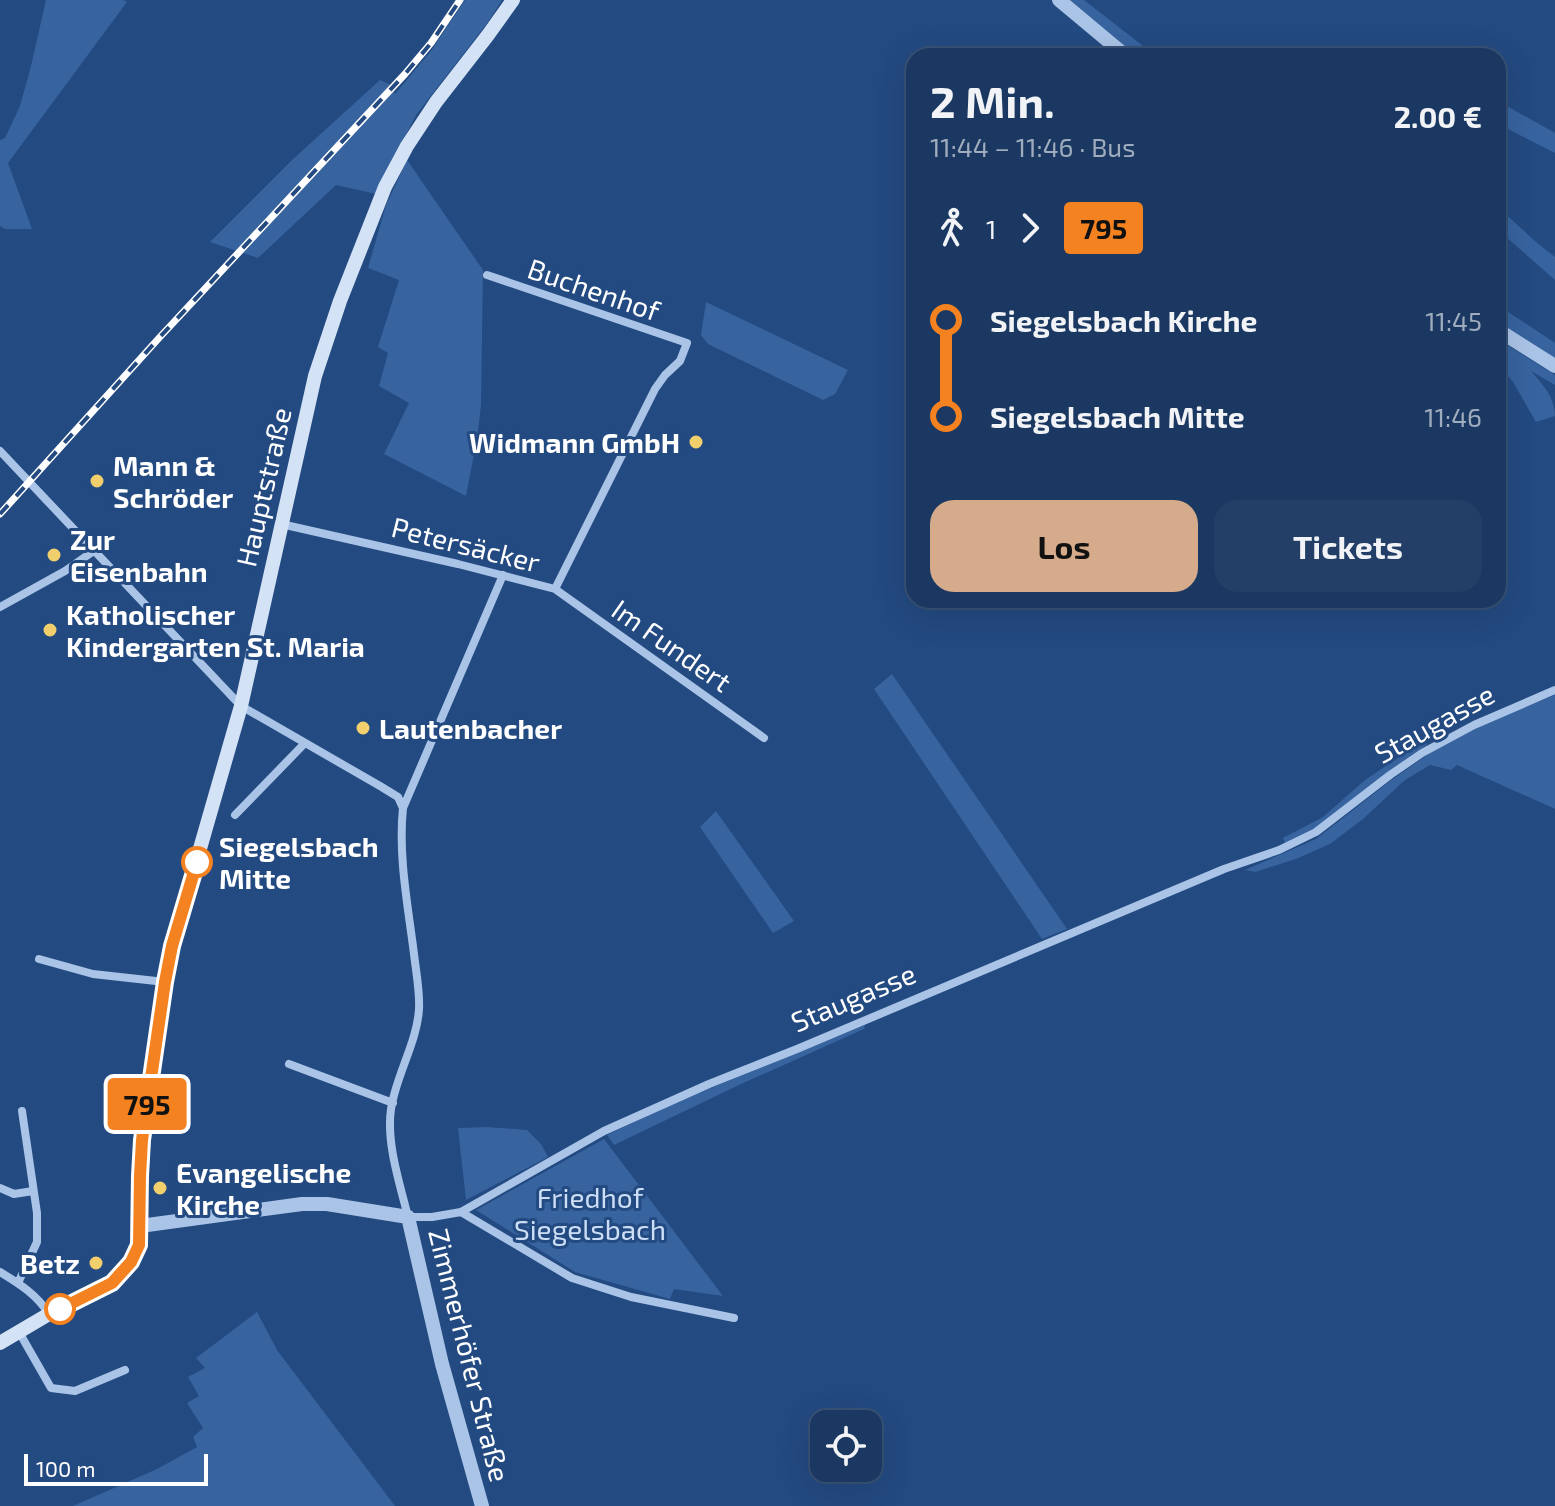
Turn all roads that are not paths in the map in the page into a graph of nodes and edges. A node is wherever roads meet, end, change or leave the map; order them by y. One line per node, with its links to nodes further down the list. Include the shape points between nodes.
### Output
1 (513, 0): 9 (main road, Hauptstraße, via 436,102 385,187 315,376)
2 (1059, 0): 3 (street)
3 (1116, 48)
4 (487, 275): 6 (street, Buchenhof)
5 (1506, 335): 7 (street)
6 (687, 343): 12 (street, Petersäcker, via 680,361 655,389)
7 (1555, 366)
8 (0, 451): 10 (street)
9 (281, 524): 11 (street, Petersäcker); 15 (main road, Hauptstraße)
10 (95, 550): 13 (street); 15 (street)
11 (503, 575): 12 (street, Petersäcker); 18 (street)
12 (555, 589): 16 (street, Im Fundert)
13 (0, 607)
14 (1555, 690): 27 (street, Staugasse, via 1422,753 1316,832 1279,850 709,1084 604,1131)
15 (241, 706): 17 (street); 21 (main road, Hauptstraße)
16 (764, 738)
17 (305, 743): 18 (street, via 389,791); 19 (street)
18 (403, 808): 23 (street, via 404,875 419,1010)
19 (235, 815)
20 (39, 959): 21 (street, via 93,974)
21 (165, 982): 29 (main road, Hauptstraße, via 142,1140)
22 (289, 1064): 23 (street)
23 (393, 1103): 28 (street, via 390,1135)
24 (22, 1111): 26 (street)
25 (0, 1188): 26 (street, via 14,1194)
26 (33, 1191): 31 (street, via 37,1242)
27 (461, 1212): 28 (street, Staugasse); 33 (street, via 572,1278 631,1297)
28 (408, 1217): 29 (street, Staugasse, via 302,1204); 37 (street, Zimmerhöfer Straße)
29 (140, 1226): 32 (main road, Hauptstraße, via 131,1262 112,1283)
30 (0, 1272): 31 (street)
31 (18, 1283): 32 (street)
32 (49, 1314): 34 (main road, Hauptstraße)
33 (734, 1318)
34 (19, 1332): 35 (main road, Hauptstraße); 36 (street, via 51,1388 75,1391)
35 (0, 1343)
36 (125, 1370)
37 (482, 1506)

